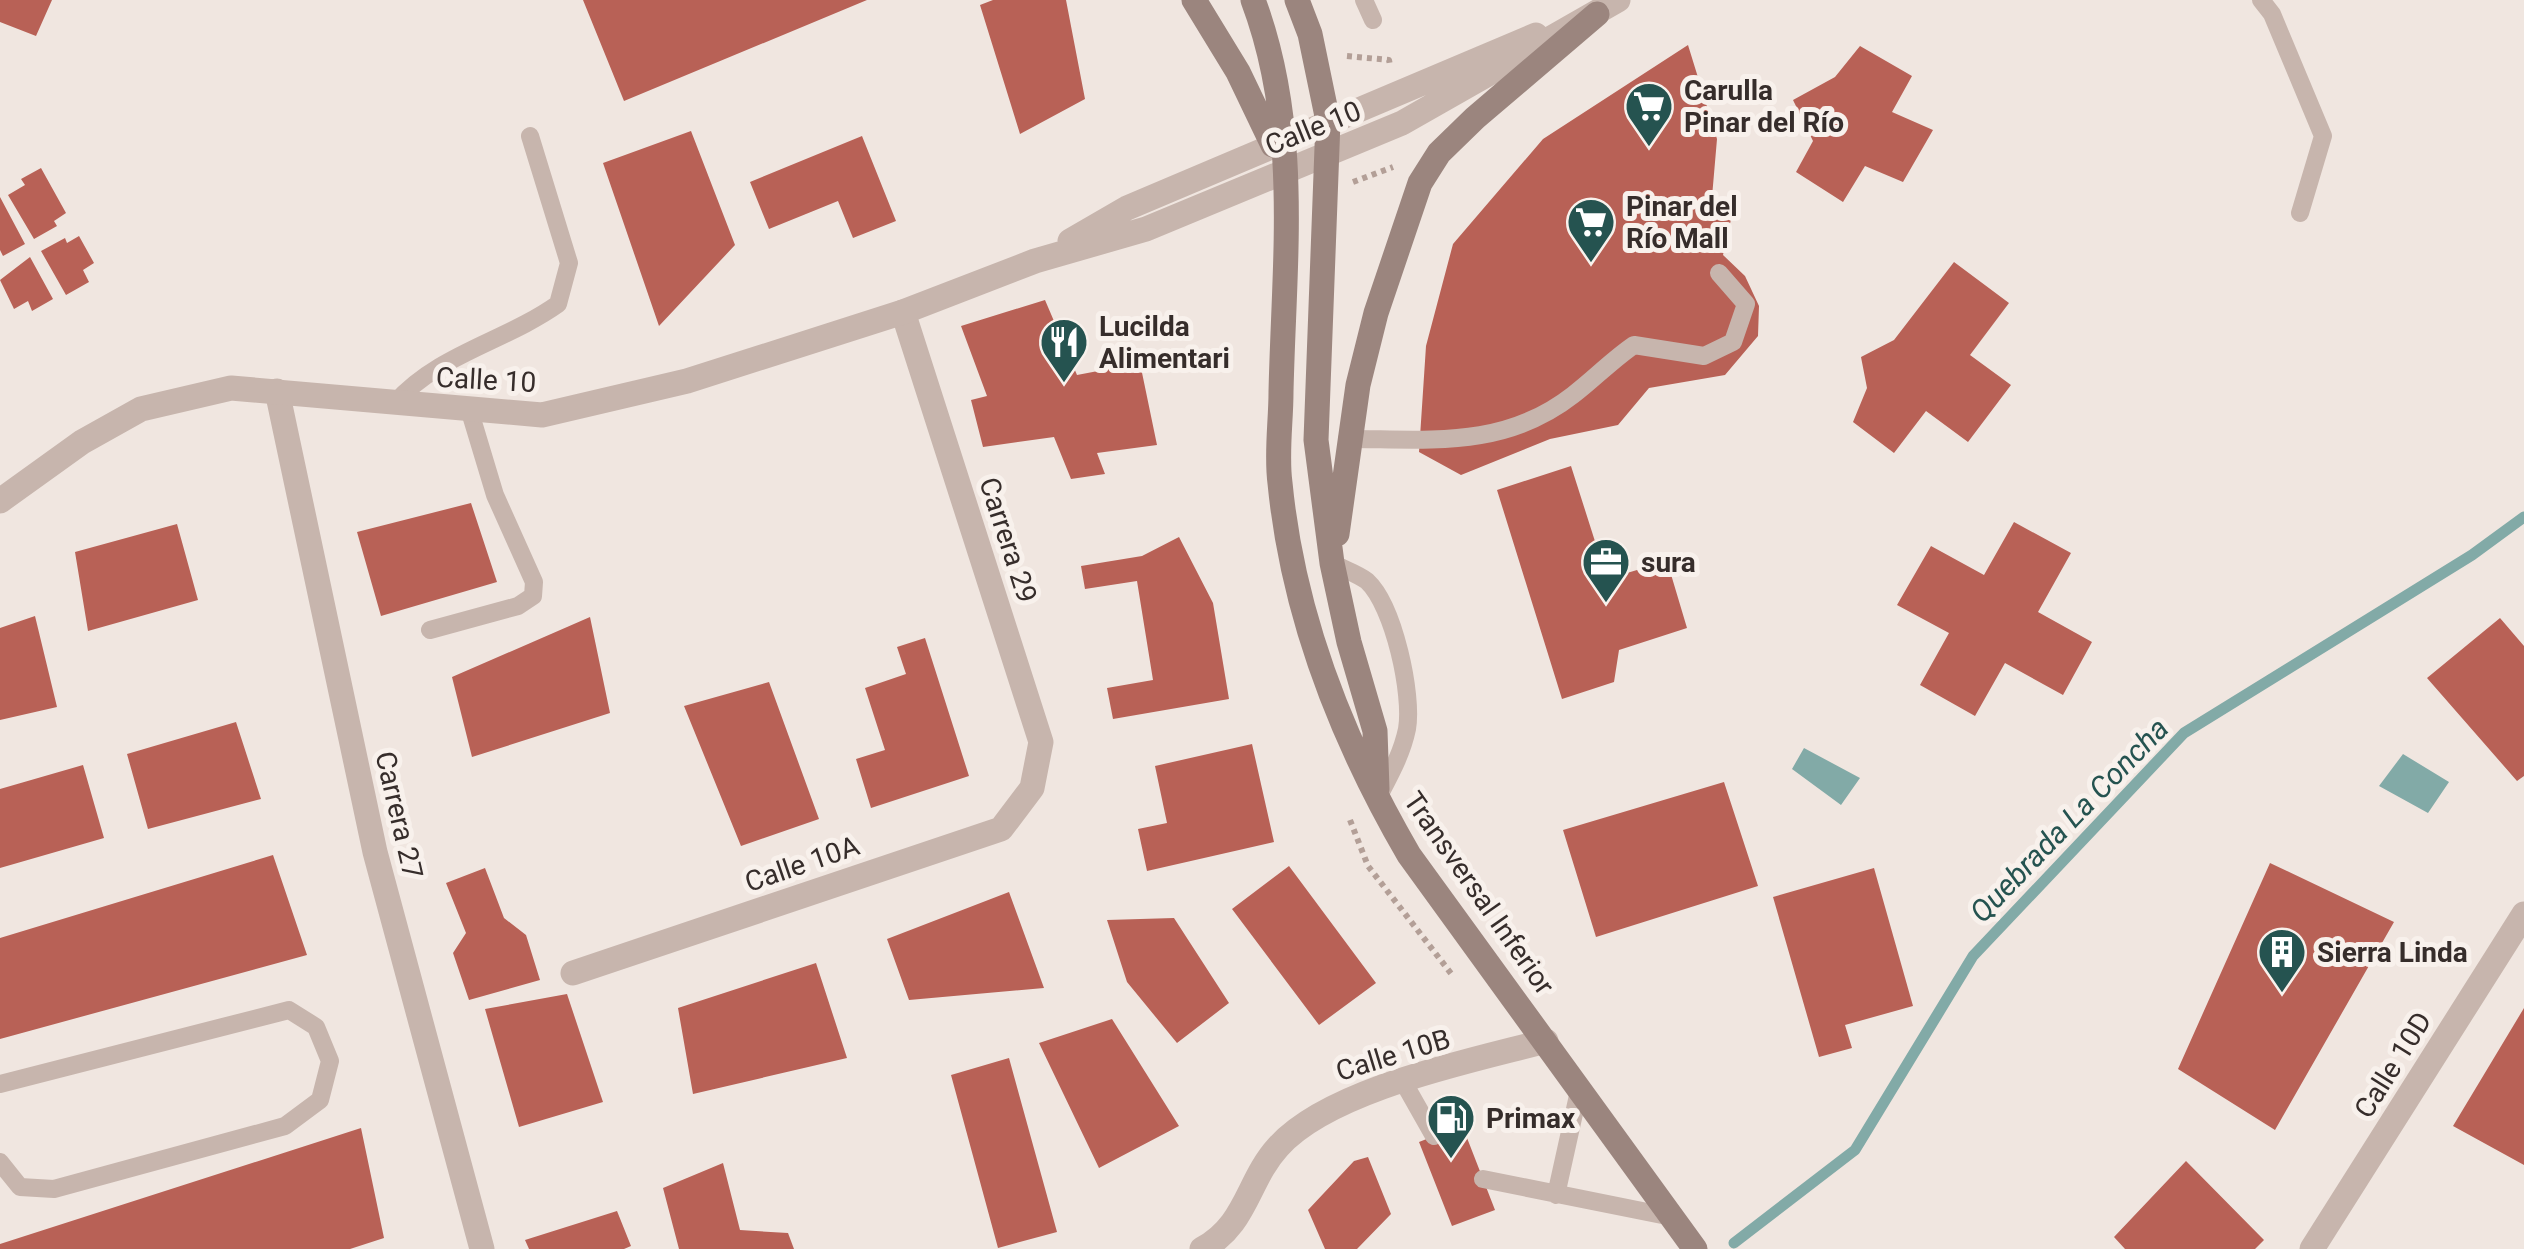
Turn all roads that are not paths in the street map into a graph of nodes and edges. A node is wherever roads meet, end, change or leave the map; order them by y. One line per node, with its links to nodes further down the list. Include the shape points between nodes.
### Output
1 (1194, 0): 10 (main road)
2 (1253, 0): 24 (main road, Transversal Inferior, via 1284,115 1288,228 1279,482 1309,642)
3 (1297, 0): 8 (main road)
4 (1364, 0): 7 (lane)
5 (2261, 0): 12 (lane, via 2323,136)
6 (1606, 5): 8 (street, Calle 10); 11 (street, Calle 10, via 1402,123); 19 (main road, via 1463,130 1420,182 1376,313)
7 (1373, 20)
8 (1328, 122): 10 (street, Calle 10); 11 (main road)
9 (530, 136): 17 (lane, via 569,262 558,304 522,329 416,378)
10 (1273, 145): 13 (street, Calle 10, via 1127,208)
11 (1328, 154): 13 (street, Calle 10, via 1146,230); 21 (main road, via 1316,440)
12 (2300, 214)
13 (1036, 260): 15 (street, Calle 10)
14 (1719, 273): 19 (lane, via 1746,304 1732,342 1704,356 1634,345 1571,398 1519,426 1461,441)
15 (903, 312): 18 (street, Calle 10, via 687,381 542,415); 23 (street, Carrera 29, via 1041,742)
16 (277, 390): 17 (street, Calle 10); 20 (street, Calle 10, via 232,388 142,410 82,442); 36 (street, Carrera 27, via 375,852)
17 (395, 402): 18 (street, Calle 10)
18 (470, 412): 22 (lane, via 495,495 534,582 532,596 518,606)
19 (1347, 439): 21 (main road)
20 (0, 501)
21 (1332, 563): 24 (main road, via 1375,731); 24 (lane, via 1366,581 1384,605 1397,644 1408,725)
22 (430, 630)
23 (1032, 788): 26 (street, Calle 10A, via 1001,829)
24 (1377, 799): 27 (main road, Transversal Inferior, via 1409,855)
25 (2524, 914): 39 (street, Calle 10D)
26 (572, 973)
27 (1546, 1041): 28 (street, Calle 10B); 30 (main road, Transversal Inferior)
28 (1404, 1082): 31 (lane); 37 (street, Calle 10B, via 1332,1105 1278,1147 1226,1236)
29 (0, 1084): 32 (lane, via 288,1010 316,1027 330,1061 320,1100 285,1126 54,1189 20,1187)
30 (1579, 1091): 34 (lane); 35 (main road, Transversal Inferior)
31 (1434, 1136)
32 (0, 1162)
33 (1484, 1179): 34 (lane)
34 (1556, 1195): 35 (lane)
35 (1672, 1217): 38 (main road, Transversal Inferior)
36 (482, 1249)
37 (1202, 1249)
38 (1696, 1249)
39 (2312, 1249)

